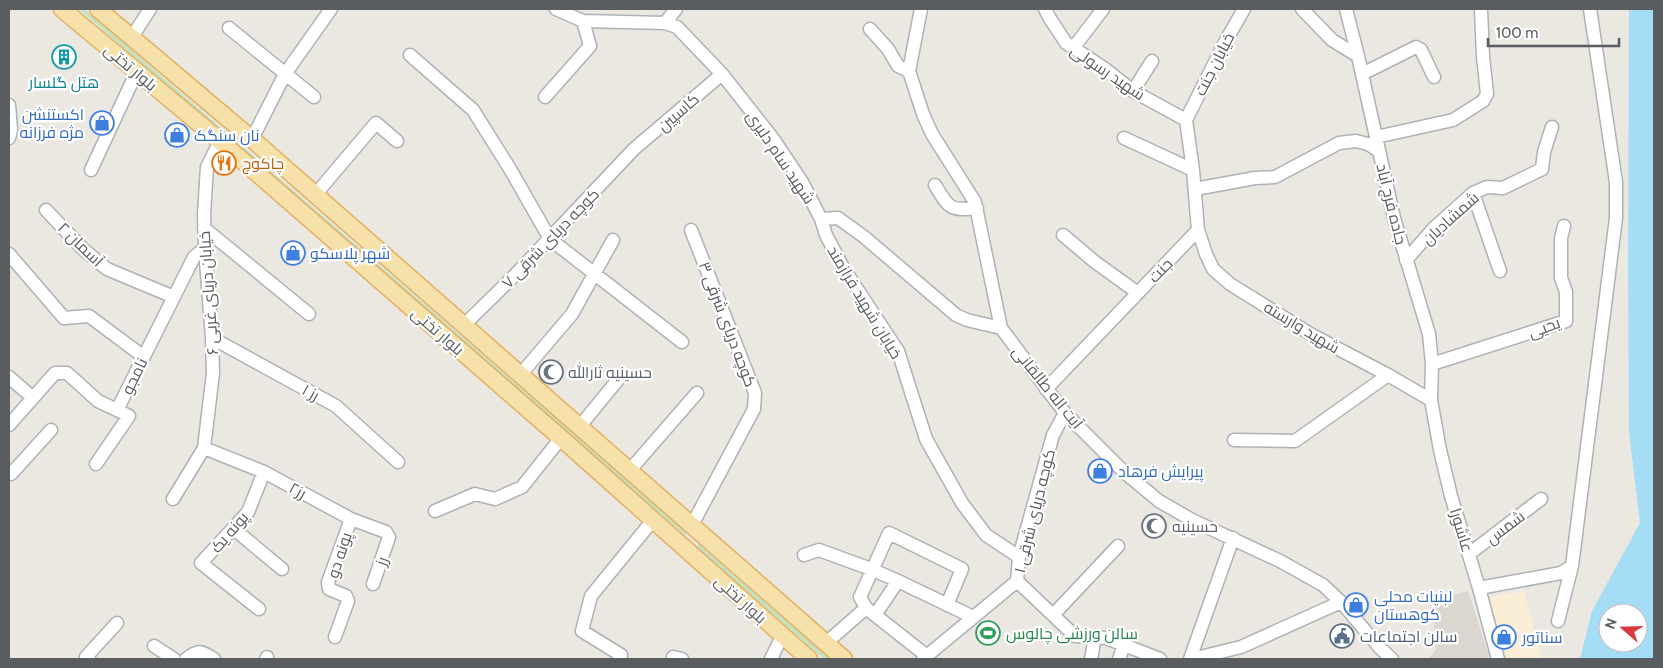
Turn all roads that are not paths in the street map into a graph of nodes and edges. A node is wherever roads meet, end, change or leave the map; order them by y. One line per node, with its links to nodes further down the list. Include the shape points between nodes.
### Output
1 (62, 9): 24 (main road, بلوار تختی)
2 (98, 9): 19 (main road, بلوار تختی)
3 (150, 9): 19 (street)
4 (331, 9): 26 (street)
5 (556, 9): 15 (street)
6 (676, 9): 16 (street)
7 (921, 9): 25 (street, آیت اله طالقانی)
8 (1045, 9): 20 (street, شهید رسولی, via 1066,43)
9 (1103, 9): 20 (street)
10 (1244, 9): 34 (street, خیابان جنت)
11 (1302, 9): 22 (street, via 1332,40)
12 (1346, 9): 22 (street, جاده فرج آباد)
13 (1481, 9): 36 (street, via 1487,94 1483,101 1453,120)
14 (1590, 9): 109 (street, via 1616,182 1616,218)
15 (583, 20): 16 (street); 32 (street, via 590,46)
16 (665, 23): 27 (street, شهید سام دلیری, via 677,27)
17 (229, 28): 26 (street)
18 (870, 29): 25 (street, via 898,66)
19 (132, 37): 39 (main road, بلوار تختی)
20 (1074, 47): 30 (street, شهید رسولی)
21 (410, 55): 58 (street, via 473,110)
22 (1358, 56): 28 (street, جاده فرج آباد)
23 (1152, 61): 30 (street)
24 (137, 71): 40 (main road, بلوار تختی); 44 (street)
25 (909, 71): 50 (street, آیت اله طالقانی, via 922,114)
26 (285, 74): 31 (street); 39 (street)
27 (722, 74): 42 (street, کاسپين); 52 (street, شهید سام دلیری, via 774,140)
28 (1362, 74): 29 (street, via 1416,47 1421,50); 36 (street, جاده فرج آباد)
29 (1434, 77)
30 (1133, 91): 34 (street, شهید رسولی)
31 (314, 97)
32 (545, 97)
33 (9, 105): 37 (street)
34 (1186, 120): 45 (street)
35 (1552, 127): 48 (street, شمشادیان, via 1542,169 1503,188 1487,187)
36 (1376, 136): 43 (street, جاده فرج آباد)
37 (9, 138)
38 (1124, 138): 45 (street)
39 (252, 139): 49 (main road, بلوار تختی)
40 (220, 141): 54 (street, خیابان دریای غربی ۶, via 207,167); 87 (main road, بلوار تختی)
41 (397, 141): 49 (street, via 376,123)
42 (634, 149): 58 (street, کوچه دریای شرقی ۷)
43 (1379, 151): 47 (street, via 1356,141 1339,143 1275,177); 62 (street, جاده فرج آباد)
44 (91, 170)
45 (1193, 170): 47 (street)
46 (935, 185): 50 (street, via 947,205 958,210)
47 (1195, 189): 56 (street)
48 (1473, 193): 62 (street, شمشادیان, via 1434,228); 63 (street)
49 (315, 195): 68 (main road, بلوار تختی)
50 (976, 208): 69 (street, آیت اله طالقانی)
51 (46, 210): 66 (street, آسمان ۲, via 107,269)
52 (821, 218): 69 (street, شهید سام دلیری, via 838,218 956,315); 108 (street, خیابان شهید فرازمند, via 844,269 898,351 926,439 962,503 986,535)
53 (1564, 226): 73 (street, یحیی, via 1561,278 1566,292 1566,321)
54 (204, 228): 60 (street, خیابان دریای غربی ۶); 67 (street)
55 (691, 230): 101 (street, کوچه دریای شرقی ۳, via 756,393 754,409)
56 (1198, 230): 65 (street, جنت); 75 (street, شهید وارسته, via 1213,269 1230,284 1312,335)
57 (1063, 236): 65 (street)
58 (550, 239): 64 (street); 68 (street, کوچه دریای شرقی ۷)
59 (613, 240): 64 (street)
60 (205, 248): 66 (street, نامجو, via 194,257); 70 (street, خیابان دریای غربی ۶)
61 (9, 254): 72 (street, via 64,318 90,316)
62 (1406, 260): 73 (street, جاده فرج آباد, via 1430,334)
63 (1500, 271)
64 (594, 274): 71 (street); 74 (street, via 572,314)
65 (1138, 294): 78 (street, جنت)
66 (174, 297): 72 (street, نامجو)
67 (309, 314)
68 (464, 325): 74 (main road, بلوار تختی)
69 (1001, 328): 78 (street, آیت اله طالقانی)
70 (212, 338): 89 (street, خیابان دریای غربی ۶, via 213,373); 90 (street, رز ۱, via 336,406)
71 (682, 342)
72 (144, 358): 82 (street, نامجو)
73 (1432, 364): 81 (street, جاده فرج آباد)
74 (521, 374): 85 (main road, بلوار تختی)
75 (1388, 375): 81 (street, شهید وارسته); 88 (street, via 1296,441)
76 (9, 376): 80 (street)
77 (621, 376): 85 (street)
78 (1046, 390): 83 (street, آیت اله طالقانی)
79 (697, 393): 92 (street)
80 (33, 398): 82 (street, نامجو, via 55,373 67,373 98,401); 84 (street, نامجو)
81 (1431, 400): 106 (street, عاشورا, via 1440,450)
82 (117, 410): 91 (street, via 129,416)
83 (1064, 413): 103 (street, آیت اله طالقانی, via 1124,472 1159,501); 108 (street, کوچه دریای شرقی ۱, via 1052,435)
84 (9, 425)
85 (580, 426): 92 (main road, بلوار تختی)
86 (51, 430): 94 (street)
87 (560, 438): 97 (street, via 522,487 495,499 475,494); 99 (main road, بلوار تختی)
88 (1234, 440)
89 (204, 448): 93 (street, رز۲); 95 (street)
90 (398, 462)
91 (96, 464)
92 (630, 470): 101 (main road, بلوار تختی)
93 (264, 472): 98 (street, رز۲); 100 (street, پونه یک, via 248,512)
94 (10, 474)
95 (173, 499)
96 (1541, 499): 106 (street, شمس)
97 (434, 511)
98 (351, 519): 102 (street, رز۲, via 386,532); 125 (street, پونه دو, via 328,582 329,589 348,600)
99 (653, 520): 105 (main road, بلوار تختی); 135 (street, via 591,596 584,622 582,631 622,655)
100 (234, 528): 110 (street); 118 (street, پونه یک, via 202,563)
101 (696, 528): 105 (main road); 127 (main road, بلوار تختی)
102 (389, 537): 114 (street, رز)
103 (1233, 538): 116 (street, آیت اله طالقانی, via 1323,585); 142 (street)
104 (1118, 546): 120 (street)
105 (685, 549): 124 (main road, بلوار تختی)
106 (1469, 554): 115 (street, عاشورا)
107 (804, 555): 111 (street, via 819,550)
108 (1019, 557): 113 (street, کوچه دریای شرقی ۱)
109 (1572, 566): 115 (street, via 1561,573); 122 (street)
110 (282, 569)
111 (871, 569): 112 (street); 117 (street, via 889,533 962,569); 119 (street, via 860,597)
112 (898, 580): 117 (street); 119 (street)
113 (1017, 581): 120 (street); 121 (street, کوچه دریای شرقی ۱)
114 (373, 584)
115 (1480, 588): 144 (street, عاشورا)
116 (1341, 602): 142 (street, via 1241,646); 143 (street, آیت اله طالقانی)
117 (947, 605): 121 (street)
118 (259, 609)
119 (870, 611): 127 (street); 130 (street)
120 (1053, 615): 126 (street, via 1075,636)
121 (973, 617): 130 (street, کوچه دریای شرقی ۱)
122 (1558, 621)
123 (117, 624): 131 (street, via 86,657)
124 (782, 636): 136 (street); 137 (main road, بلوار تختی)
125 (335, 637)
126 (1095, 637): 129 (street); 139 (street)
127 (826, 643): 138 (main road, بلوار تختی)
128 (154, 646): 132 (street)
129 (1124, 646): 140 (street); 141 (street)
130 (925, 657)
131 (89, 659)
132 (174, 659)
133 (186, 659): 134 (street, via 194,652 203,652)
134 (214, 659)
135 (619, 659)
136 (771, 659)
137 (809, 659)
138 (844, 659)
139 (1092, 659)
140 (1119, 659)
141 (1156, 659)
142 (1191, 659)
143 (1392, 659)
144 (1498, 659)

